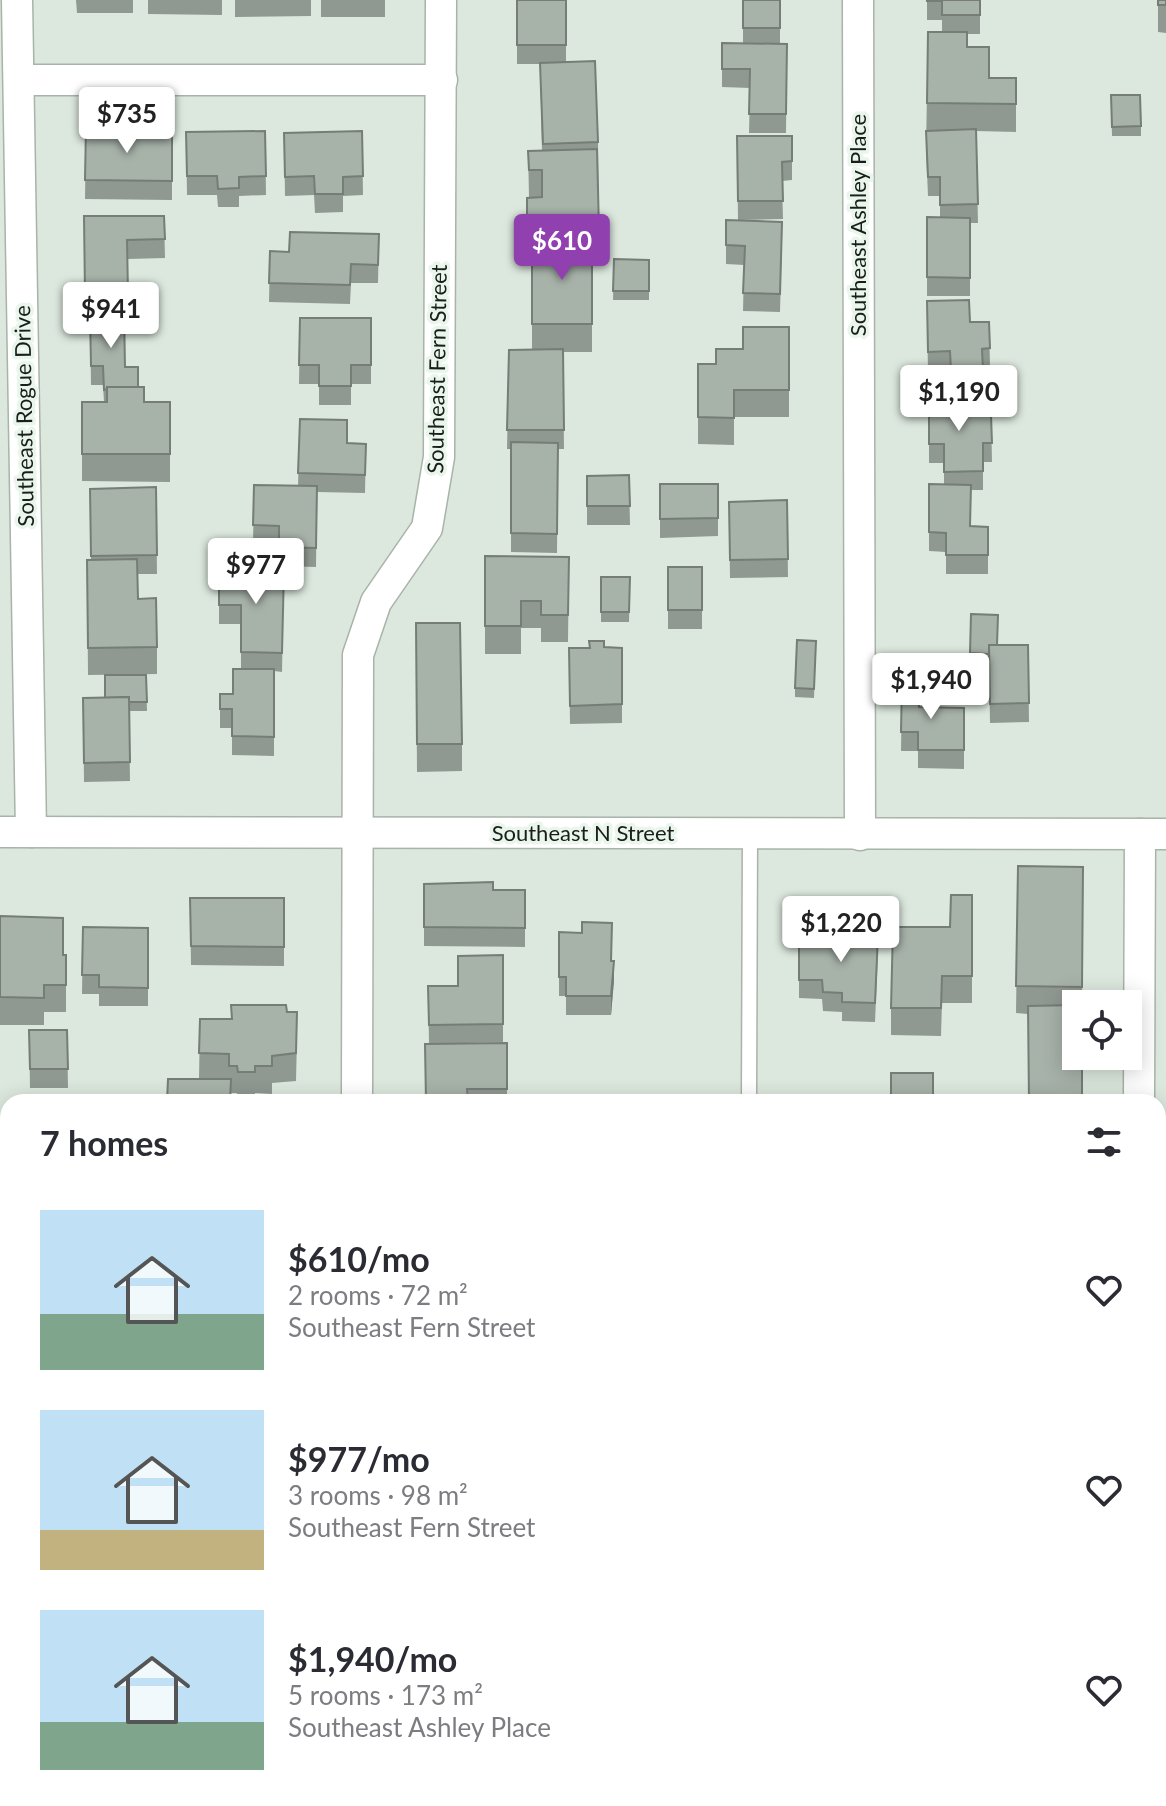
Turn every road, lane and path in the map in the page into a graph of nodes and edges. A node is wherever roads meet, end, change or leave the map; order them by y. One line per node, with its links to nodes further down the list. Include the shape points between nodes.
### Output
1 (17, 0): 4 (street, Southeast Rogue Drive)
2 (441, 0): 5 (street, Southeast Fern Street)
3 (858, 0): 11 (street, Southeast Ashley Place)
4 (19, 80): 5 (street); 7 (street, Southeast Rogue Drive)
5 (442, 80): 8 (street, Southeast Fern Street, via 439,457 427,528 376,602 358,655)
6 (0, 832): 7 (street, Southeast N Street)
7 (31, 832): 8 (street, Southeast N Street)
8 (358, 832): 9 (street, Southeast N Street); 12 (street, Southeast Fern Street)
9 (750, 834): 11 (street, Southeast N Street); 13 (lane)
10 (1153, 834): 11 (street, Southeast N Street); 14 (street)
11 (860, 835)
12 (357, 1094)
13 (749, 1094)
14 (1139, 1094)

